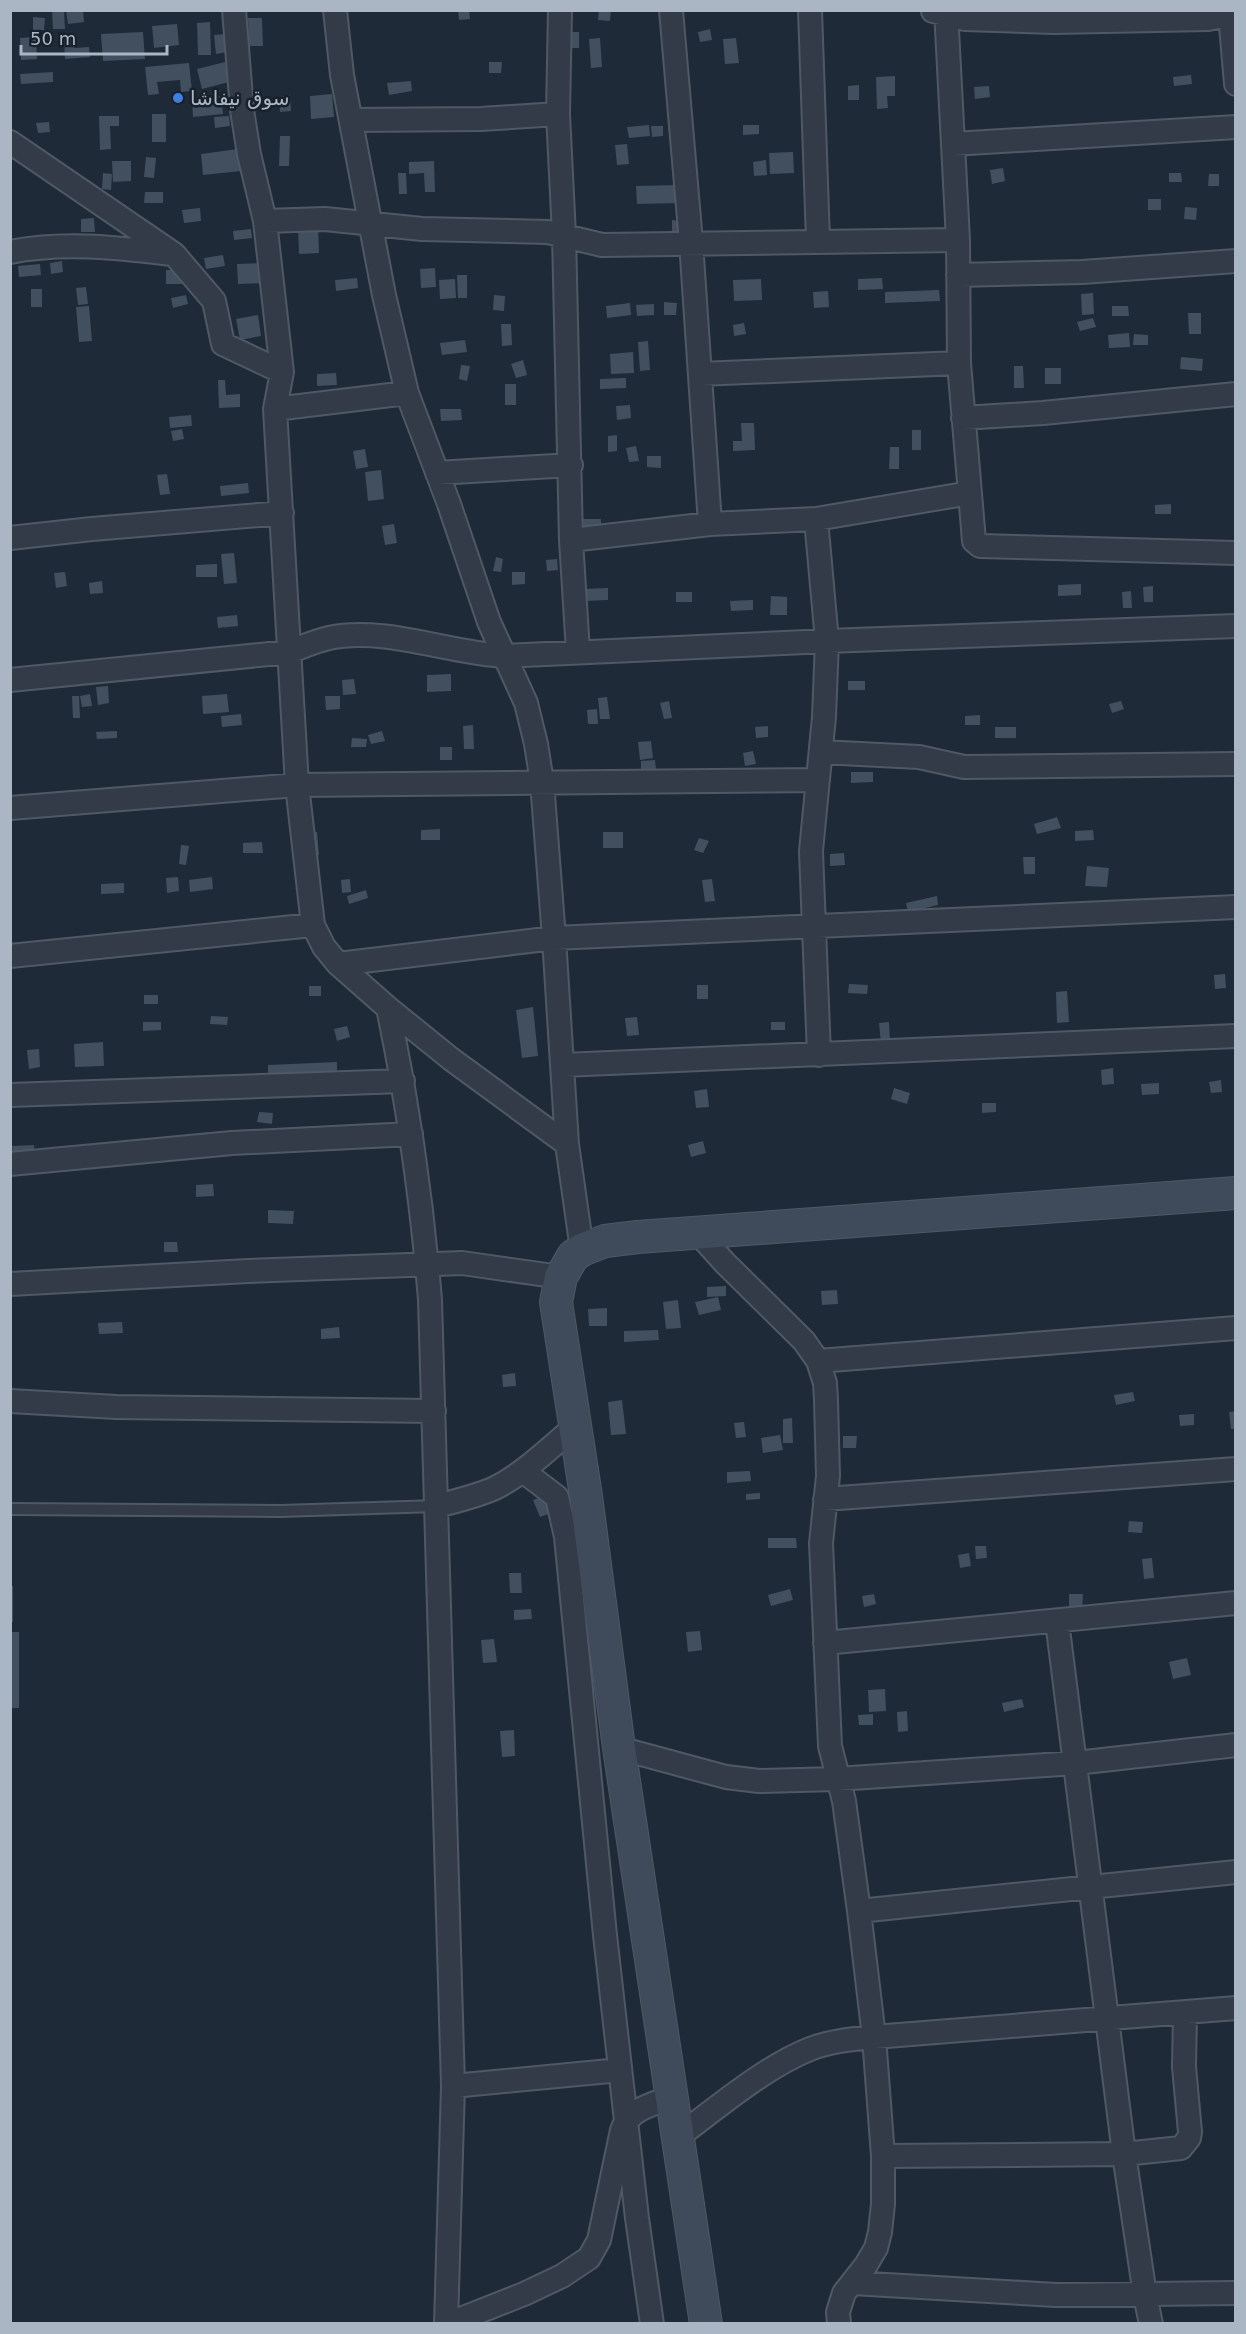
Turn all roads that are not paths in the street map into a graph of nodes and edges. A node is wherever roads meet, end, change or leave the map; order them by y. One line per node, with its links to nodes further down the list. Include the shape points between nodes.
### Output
1 (234, 10): 14 (street, via 247,143)
2 (335, 10): 10 (street)
3 (560, 10): 9 (street)
4 (671, 10): 19 (street)
5 (810, 10): 18 (street)
6 (942, 12): 7 (street, via 965,19 1054,22); 13 (street)
7 (1220, 14): 8 (street)
8 (1236, 84)
9 (558, 114): 10 (street); 16 (street)
10 (351, 120): 15 (street)
11 (1236, 127): 13 (street)
12 (10, 142): 21 (street)
13 (952, 144): 17 (street)
14 (265, 221): 15 (street); 25 (street)
15 (371, 222): 16 (street, via 422,229); 27 (street)
16 (564, 235): 19 (street, via 602,244); 31 (street)
17 (958, 240): 18 (street); 23 (street)
18 (818, 241): 19 (street)
19 (691, 242): 26 (street)
20 (10, 252): 21 (street, via 98,246)
21 (174, 254): 25 (street, via 213,301 223,344)
22 (1236, 261): 23 (street, via 1082,272)
23 (958, 275): 24 (street)
24 (959, 363): 26 (street); 30 (street)
25 (282, 372): 29 (street)
26 (700, 374): 36 (street)
27 (407, 393): 29 (street); 32 (street)
28 (1236, 394): 30 (street)
29 (275, 409): 34 (street)
30 (963, 418): 33 (street)
31 (571, 465): 32 (street); 38 (street)
32 (437, 473): 44 (street)
33 (970, 493): 35 (street); 39 (street, via 974,541 980,546)
34 (282, 513): 37 (street); 42 (street)
35 (816, 519): 36 (street); 41 (street)
36 (710, 524): 38 (street)
37 (10, 538)
38 (572, 540): 43 (street)
39 (1236, 553)
40 (1236, 626): 41 (street)
41 (827, 640): 43 (street); 46 (street)
42 (289, 652): 44 (street, via 330,638 371,636); 45 (street); 50 (street)
43 (578, 652): 44 (street)
44 (504, 656): 49 (street, via 531,719)
45 (10, 680)
46 (821, 752): 47 (street, via 919,757 964,767); 48 (street)
47 (1236, 764)
48 (818, 780): 49 (street); 54 (street, via 811,850)
49 (542, 782): 50 (street); 55 (street)
50 (297, 785): 51 (street); 53 (street)
51 (10, 808)
52 (1236, 907): 54 (street)
53 (313, 925): 56 (street); 57 (street)
54 (813, 927): 55 (street); 60 (street)
55 (554, 938): 57 (street); 61 (street)
56 (10, 956)
57 (338, 964): 58 (street)
58 (388, 1008): 62 (street); 65 (street)
59 (1236, 1036): 60 (street)
60 (819, 1055): 61 (street)
61 (563, 1065): 65 (street)
62 (403, 1081): 63 (street); 64 (street)
63 (10, 1095)
64 (411, 1134): 66 (street, via 232,1143); 70 (street)
65 (567, 1144): 69 (street)
66 (10, 1164)
67 (1236, 1193): 68 (main road)
68 (696, 1232): 69 (main road, via 605,1241); 74 (street, via 804,1341)
69 (582, 1250): 71 (main road, via 573,1256)
70 (427, 1264): 71 (street, via 462,1263); 72 (street); 76 (street)
71 (561, 1276): 77 (main road, via 556,1302)
72 (10, 1284)
73 (1236, 1328): 74 (street)
74 (818, 1361): 80 (street, via 826,1400)
75 (10, 1401): 76 (street, via 116,1407)
76 (434, 1411): 81 (street)
77 (576, 1426): 79 (street); 87 (main road)
78 (1236, 1469): 80 (street)
79 (523, 1471): 81 (street, via 495,1488); 97 (street, via 557,1497 566,1537)
80 (825, 1499): 85 (street, via 821,1543)
81 (437, 1506): 82 (lane, via 269,1511); 98 (street)
82 (10, 1509)
83 (1236, 1603): 84 (street)
84 (1057, 1621): 85 (street); 88 (street)
85 (825, 1643): 89 (street, via 830,1746)
86 (1236, 1745): 88 (street)
87 (619, 1748): 89 (street, via 743,1780); 99 (main road)
88 (1076, 1763): 89 (street); 91 (street)
89 (837, 1779): 92 (street, via 844,1801)
90 (1236, 1872): 91 (street)
91 (1092, 1887): 92 (street); 95 (street)
92 (859, 1911): 96 (street)
93 (1236, 2008): 94 (street)
94 (1185, 2013): 95 (street); 102 (street, via 1189,2138 1181,2148)
95 (1109, 2017): 96 (street); 102 (street)
96 (874, 2037): 101 (street, via 829,2043 791,2058); 103 (street)
97 (620, 2070): 98 (street); 100 (street)
98 (453, 2086): 107 (street)
99 (671, 2097): 100 (street, via 632,2113); 101 (main road)
100 (626, 2120): 107 (street, via 599,2241 589,2258 524,2294); 108 (street)
101 (679, 2136): 109 (main road)
102 (1124, 2154): 103 (street); 106 (street)
103 (883, 2156): 104 (street, via 880,2232 876,2248)
104 (852, 2283): 106 (street, via 969,2291); 110 (street, via 840,2302)
105 (1236, 2293): 106 (street)
106 (1145, 2295): 111 (street)
107 (447, 2324)
108 (652, 2324)
109 (706, 2324)
110 (838, 2324)
111 (1151, 2324)

